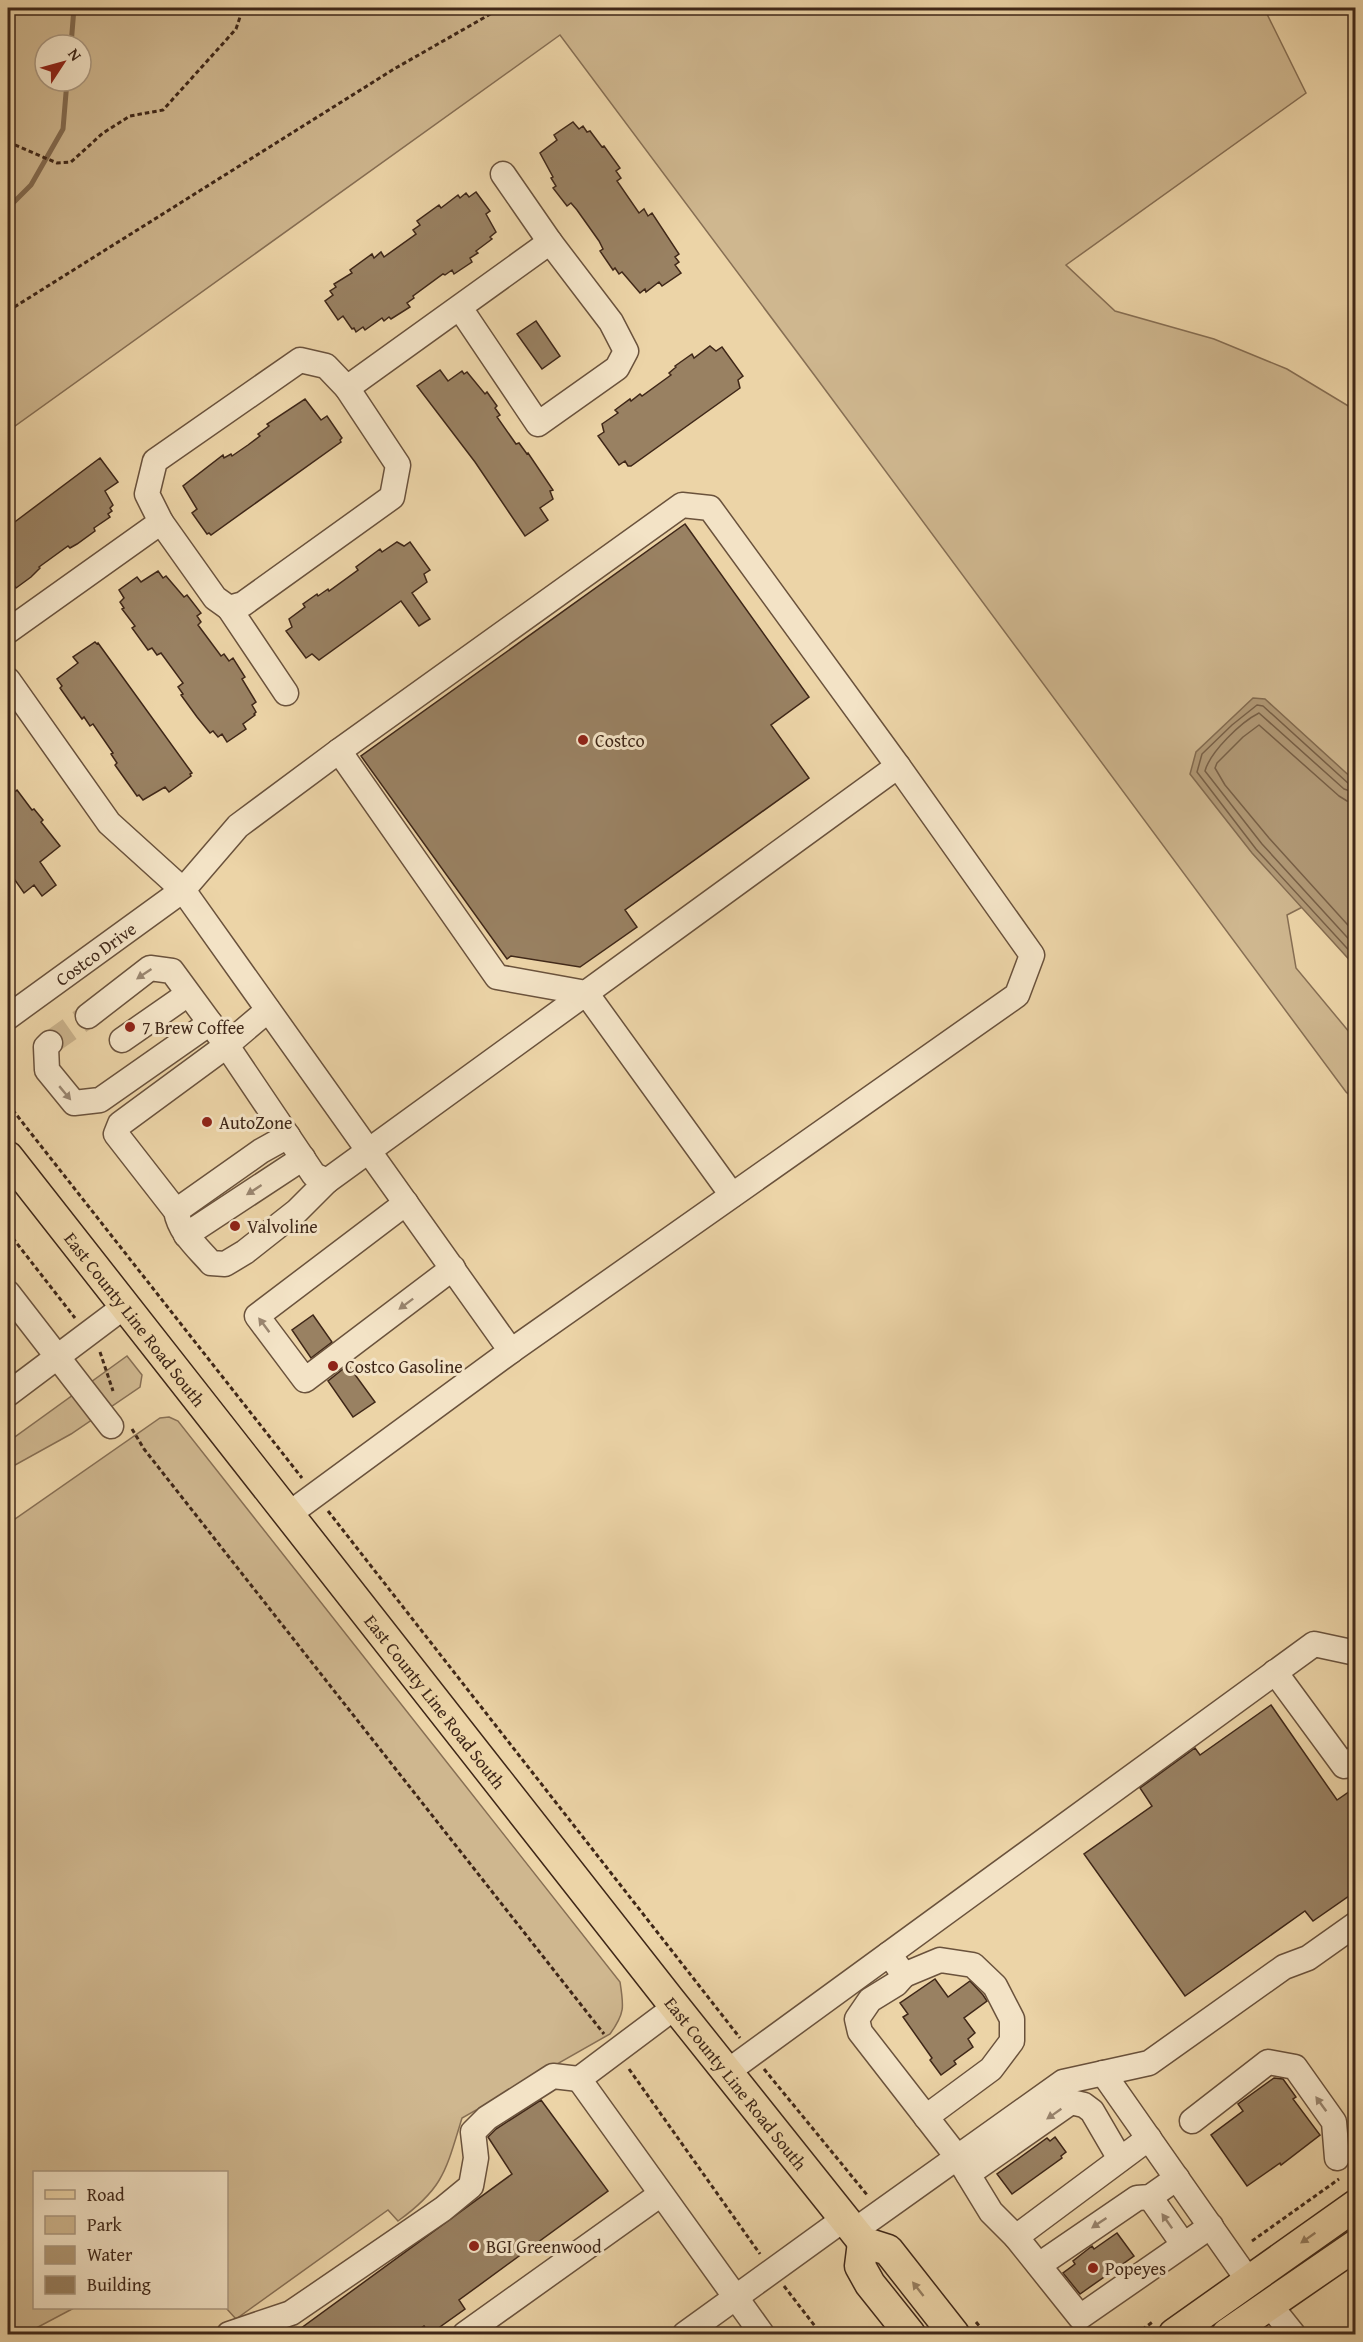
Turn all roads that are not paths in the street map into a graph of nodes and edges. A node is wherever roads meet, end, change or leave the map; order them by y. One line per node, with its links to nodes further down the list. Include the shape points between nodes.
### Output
1 (503, 174): 2 (lane)
2 (550, 242): 3 (lane); 3 (lane, via 611,322 626,351 617,368 538,424)
3 (460, 308): 4 (lane)
4 (347, 388): 5 (lane, via 326,366 300,360 155,461 147,494); 6 (lane, via 398,465 392,497 243,604)
5 (161, 522): 6 (lane, via 215,598); 7 (lane)
6 (230, 608): 9 (lane)
7 (8, 631)
8 (8, 680): 12 (lane, via 109,823)
9 (286, 693)
10 (339, 752): 11 (lane, Costco Drive, via 682,505 710,508); 12 (lane, Costco Drive, via 238,826); 13 (lane, via 497,977)
11 (898, 766): 13 (lane); 27 (lane, Costco Drive, via 1032,955 1017,995)
12 (183, 890): 15 (lane); 17 (lane, Costco Drive)
13 (586, 993): 23 (lane); 27 (lane)
14 (188, 994): 16 (lane, one-way to 16, via 172,971 150,968); 18 (lane); 19 (lane)
15 (268, 1010): 21 (lane); 23 (lane)
16 (88, 1016)
17 (8, 1017)
18 (210, 1023): 20 (lane, one-way to 18, via 46,1047 47,1070 74,1103 100,1100); 21 (lane)
19 (123, 1040)
20 (50, 1043)
21 (227, 1046): 22 (lane); 29 (lane, via 120,1124 116,1134)
22 (288, 1136): 25 (lane); 29 (lane)
23 (369, 1151): 26 (lane); 28 (lane)
24 (8, 1158): 33 (main road, East County Line Road South)
25 (303, 1158): 26 (lane, via 314,1174); 30 (lane, one-way to 30)
26 (327, 1181): 30 (lane, via 297,1211 225,1264 211,1263)
27 (732, 1196): 34 (lane)
28 (406, 1203): 31 (lane); 31 (lane, one-way to 28, via 305,1380 257,1316)
29 (176, 1211): 30 (lane)
30 (186, 1235)
31 (453, 1269): 34 (lane)
32 (8, 1293): 35 (lane)
33 (125, 1306): 35 (lane); 38 (main road, East County Line Road South)
34 (511, 1351): 38 (lane)
35 (58, 1358): 36 (lane); 37 (lane)
36 (8, 1394)
37 (119, 1423)
38 (289, 1514): 45 (main road, East County Line Road South)
39 (1356, 1653): 40 (lane, via 1314,1644)
40 (1275, 1672): 41 (lane, via 1344,1766); 43 (lane)
41 (1356, 1758)
42 (1356, 1924): 47 (lane, via 1308,1958 1284,1967 1149,2063)
43 (889, 1954): 44 (lane); 46 (lane)
44 (904, 1975): 49 (lane, via 870,2000 857,2019 860,2032); 49 (lane, via 940,1960 973,1965 995,1986 1012,2019 1012,2041 991,2069)
45 (675, 2007): 46 (main road, East County Line Road South); 48 (lane)
46 (727, 2072): 60 (main road, East County Line Road South)
47 (1103, 2073): 51 (lane); 53 (lane, via 1063,2082)
48 (579, 2079): 56 (lane); 69 (lane, via 553,2076 487,2118 473,2132 476,2158 471,2186 443,2209 291,2313)
49 (926, 2117): 53 (lane)
50 (1192, 2121): 54 (lane, one-way to 50, via 1334,2122 1295,2067 1269,2062)
51 (1149, 2138): 52 (lane); 55 (lane)
52 (1120, 2159): 53 (lane, one-way to 53, via 1092,2111 1084,2104 1071,2102); 61 (lane)
53 (963, 2166): 60 (lane); 61 (lane, via 991,2212)
54 (1340, 2167)
55 (1177, 2178): 57 (lane); 59 (lane)
56 (661, 2194): 66 (lane); 70 (lane)
57 (1150, 2197): 62 (lane, one-way to 57); 64 (lane, one-way to 64, via 1137,2198)
58 (1356, 2205): 65 (main road, one-way to 65)
59 (1211, 2226): 62 (lane); 65 (lane)
60 (854, 2231): 66 (lane, via 773,2271); 68 (main road, East County Line Road South, one-way to 60, via 888,2250); 73 (main road, via 860,2266)
61 (1016, 2237): 64 (lane)
62 (1183, 2244): 64 (lane, via 1080,2316)
63 (1356, 2245): 67 (main road)
64 (1039, 2265)
65 (1248, 2280): 74 (main road)
66 (735, 2298): 71 (lane); 72 (lane)
67 (1269, 2304): 75 (main road); 76 (lane)
68 (963, 2326)
69 (229, 2334)
70 (465, 2334)
71 (685, 2334)
72 (762, 2334)
73 (910, 2334)
74 (1174, 2334)
75 (1227, 2334)
76 (1293, 2334)

